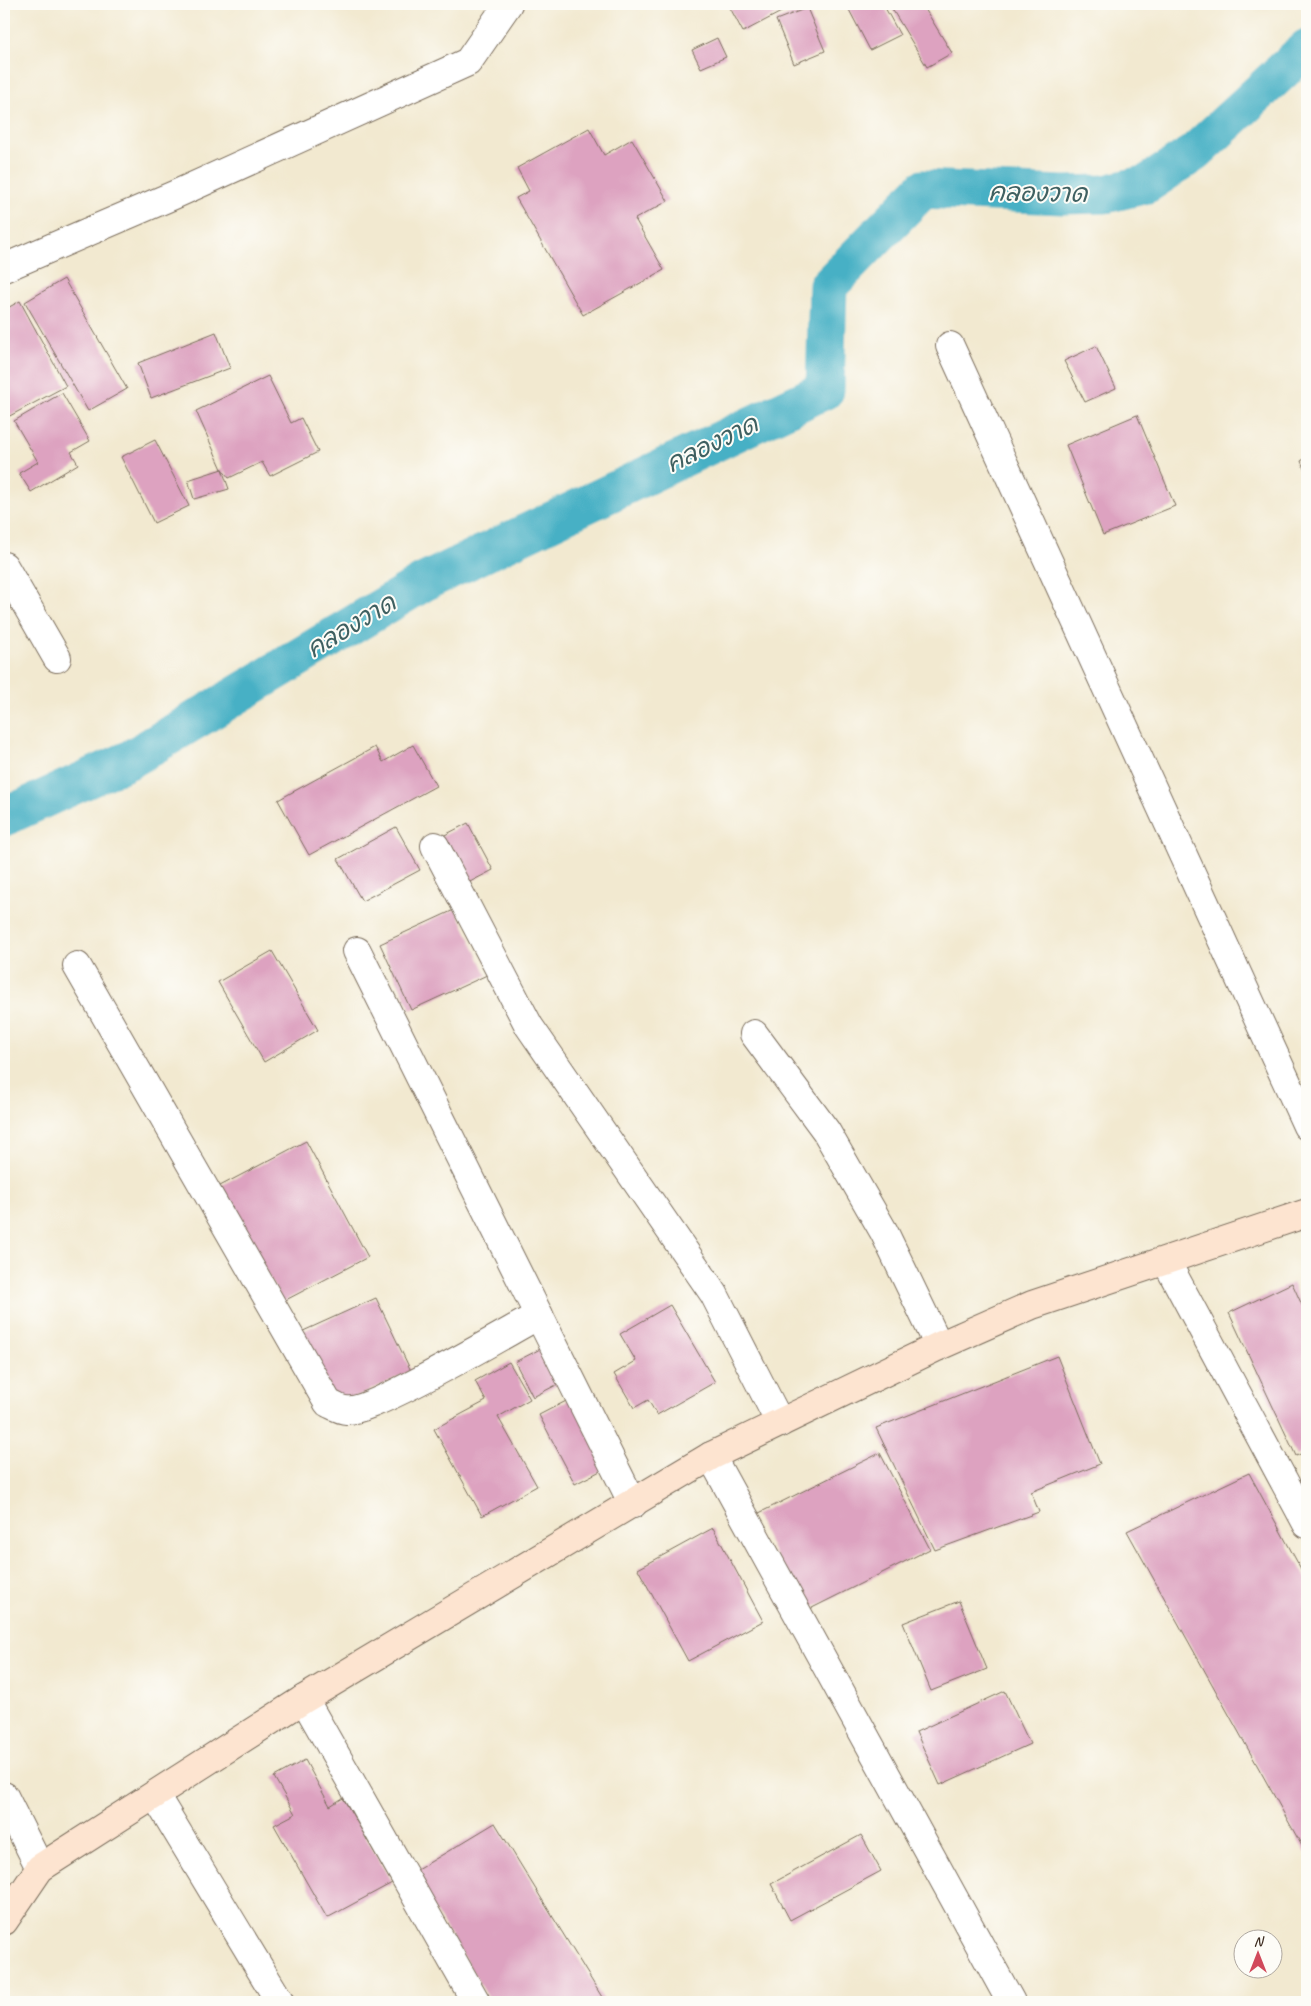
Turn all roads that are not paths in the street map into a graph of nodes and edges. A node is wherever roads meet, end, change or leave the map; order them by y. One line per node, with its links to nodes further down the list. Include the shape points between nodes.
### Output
1 (508, 4): 2 (street, via 468,62)
2 (4, 268)
3 (950, 346): 10 (street)
4 (4, 566): 5 (street)
5 (57, 658)
6 (436, 846): 15 (street, via 529,1026 714,1294)
7 (357, 951): 13 (street)
8 (77, 966): 13 (street, via 328,1403 346,1410 364,1407)
9 (754, 1034): 14 (street, via 826,1131 884,1232)
10 (1307, 1126)
11 (1307, 1213): 12 (street)
12 (1166, 1261): 14 (street, via 1032,1306); 18 (street)
13 (539, 1315): 17 (street)
14 (939, 1346): 15 (street)
15 (780, 1423): 16 (street)
16 (711, 1456): 17 (street); 26 (street)
17 (633, 1504): 19 (street)
18 (1307, 1524)
19 (304, 1699): 20 (street); 25 (street)
20 (156, 1794): 22 (street); 24 (street)
21 (4, 1796): 22 (street)
22 (40, 1868): 23 (street)
23 (4, 1920)
24 (280, 2002)
25 (476, 2002)
26 (1011, 2002)

